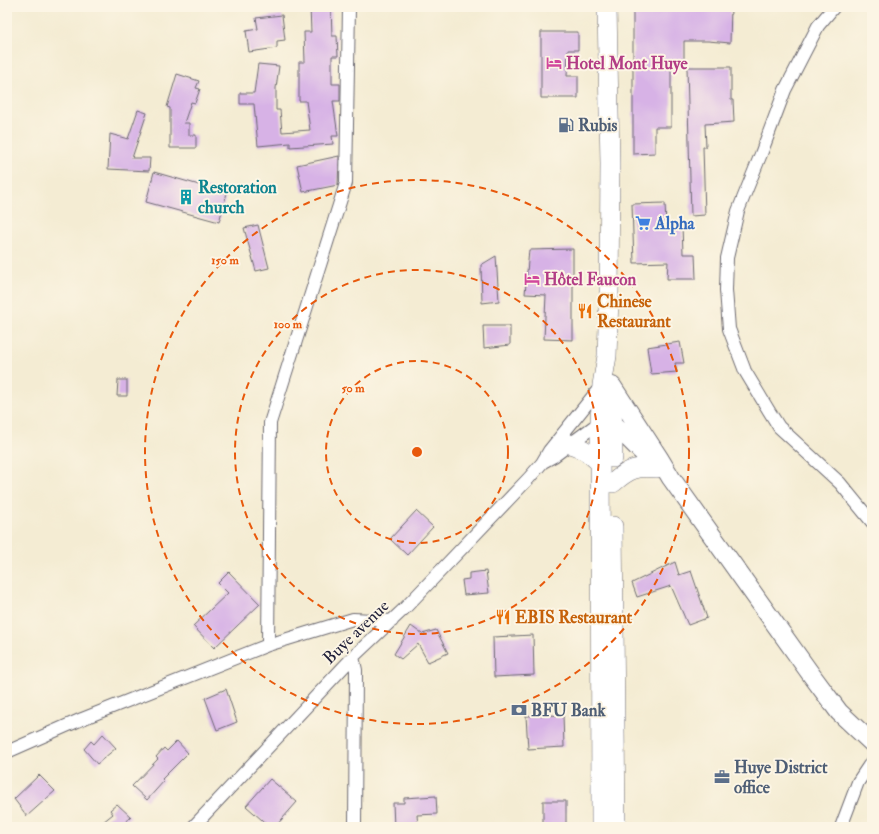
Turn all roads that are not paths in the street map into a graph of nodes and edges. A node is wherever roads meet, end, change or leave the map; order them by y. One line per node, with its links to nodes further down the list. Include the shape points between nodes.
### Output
1 (349, 7): 14 (street, via 346,183 270,423)
2 (607, 7): 4 (highway, via 610,164)
3 (834, 7): 11 (street, via 818,26 785,90 738,211 727,258 726,290 729,329 745,370 779,427 840,483)
4 (607, 386): 5 (highway); 7 (street, via 549,451); 9 (main road, via 659,458)
5 (607, 422): 6 (street); 8 (highway); 9 (main road); 10 (highway)
6 (570, 444): 7 (street, via 550,460); 8 (highway, via 585,450)
7 (542, 463): 13 (street, Buye avenue)
8 (600, 463): 12 (highway)
9 (664, 473): 10 (highway, via 644,466 624,473); 16 (main road, via 839,712)
10 (613, 483): 12 (highway)
11 (872, 522)
12 (607, 551): 21 (highway); 22 (highway)
13 (392, 621): 14 (street, via 353,619); 15 (street, Buye avenue)
14 (268, 645): 17 (street, via 82,719)
15 (353, 656): 19 (street, Buye avenue); 20 (street, via 356,670)
16 (872, 743)
17 (7, 752)
18 (872, 761): 23 (street, via 858,782)
19 (193, 827)
20 (355, 827)
21 (601, 827)
22 (616, 827)
23 (841, 827)

